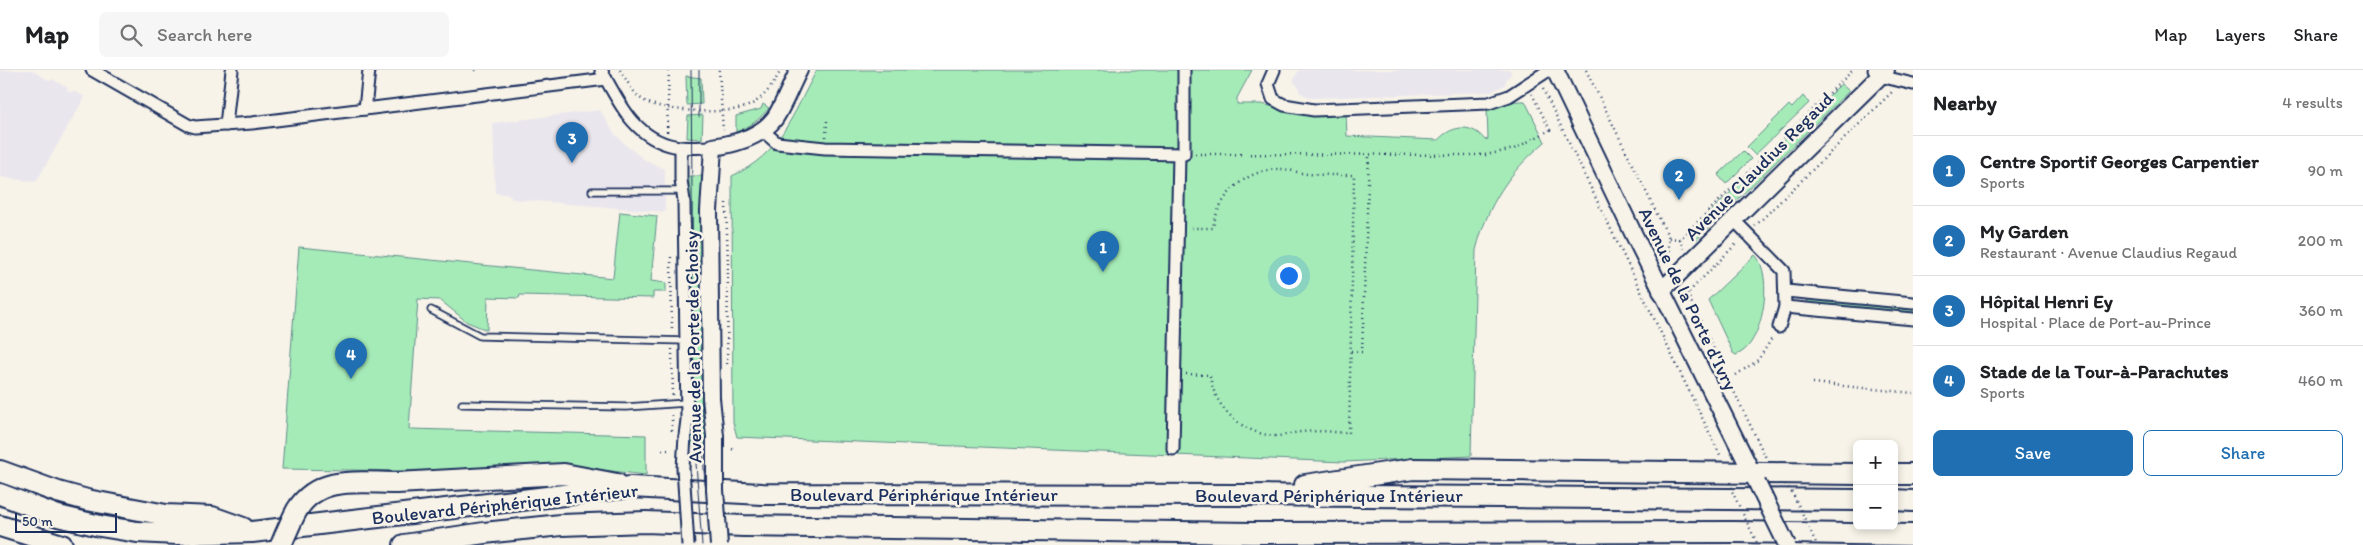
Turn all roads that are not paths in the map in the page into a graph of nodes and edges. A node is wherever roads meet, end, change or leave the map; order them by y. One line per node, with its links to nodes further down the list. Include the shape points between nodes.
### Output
1 (92, 70): 13 (street, via 188,125)
2 (232, 70): 13 (street)
3 (368, 70): 12 (street)
4 (800, 70): 14 (main road, via 774,119)
5 (1184, 70): 17 (street)
6 (1549, 70): 8 (street, via 1509,96 1489,103 1314,110 1284,105 1273,99 1268,88)
7 (1555, 70): 21 (main road, Avenue de la Porte d'Ivry)
8 (1274, 71)
9 (1880, 72): 11 (street); 20 (main road, Avenue Claudius Regaud)
10 (603, 75): 12 (street); 16 (street, via 622,109 637,127 667,144)
11 (1913, 84)
12 (365, 109): 13 (street)
13 (226, 125)
14 (762, 130): 15 (main road, via 746,139); 17 (street, via 777,143 826,148)
15 (719, 146): 16 (street); 51 (main road, Avenue de la Porte de Choisy, bridge, via 709,210 712,405)
16 (681, 147): 19 (street, Avenue de la Porte de Choisy)
17 (1181, 154): 31 (street)
18 (592, 191): 19 (lane)
19 (682, 191): 28 (street, Avenue de la Porte de Choisy)
20 (1733, 220): 21 (main road, Avenue Claudius Regaud); 22 (street, via 1784,272)
21 (1661, 291): 33 (main road, Avenue de la Porte d'Ivry)
22 (1786, 292): 23 (street); 24 (street)
23 (1913, 303)
24 (1784, 307): 26 (street); 27 (street)
25 (430, 310): 28 (lane, via 480,336)
26 (1913, 319)
27 (1779, 328)
28 (686, 341): 29 (street, Avenue de la Porte de Choisy)
29 (686, 403): 30 (lane, via 626,408); 50 (street, Avenue de la Porte de Choisy, bridge, via 682,468)
30 (462, 404)
31 (1173, 449)
32 (0, 471): 44 (highway, via 87,500 166,515 212,517)
33 (1759, 473): 34 (highway); 39 (highway, via 1413,469); 53 (main road, Avenue de la Porte d'Ivry, bridge)
34 (1853, 474)
35 (1898, 474): 36 (highway)
36 (1913, 474)
37 (631, 487): 39 (highway, Boulevard Périphérique Intérieur, via 762,494); 44 (highway, Boulevard Périphérique Intérieur); 48 (highway, bridge, via 564,474 333,483 306,499)
38 (0, 494): 44 (highway, Boulevard Périphérique Intérieur, via 58,516 137,532)
39 (1241, 495): 40 (highway, Boulevard Périphérique Intérieur)
40 (1853, 500)
41 (1898, 500): 42 (highway)
42 (1913, 501)
43 (0, 526): 47 (highway)
44 (252, 532)
45 (1252, 532): 46 (highway); 49 (highway, via 646,522 561,525); 52 (highway)
46 (1913, 535)
47 (62, 545)
48 (281, 545)
49 (404, 545)
50 (688, 545)
51 (719, 545)
52 (1312, 545)
53 (1787, 545)

